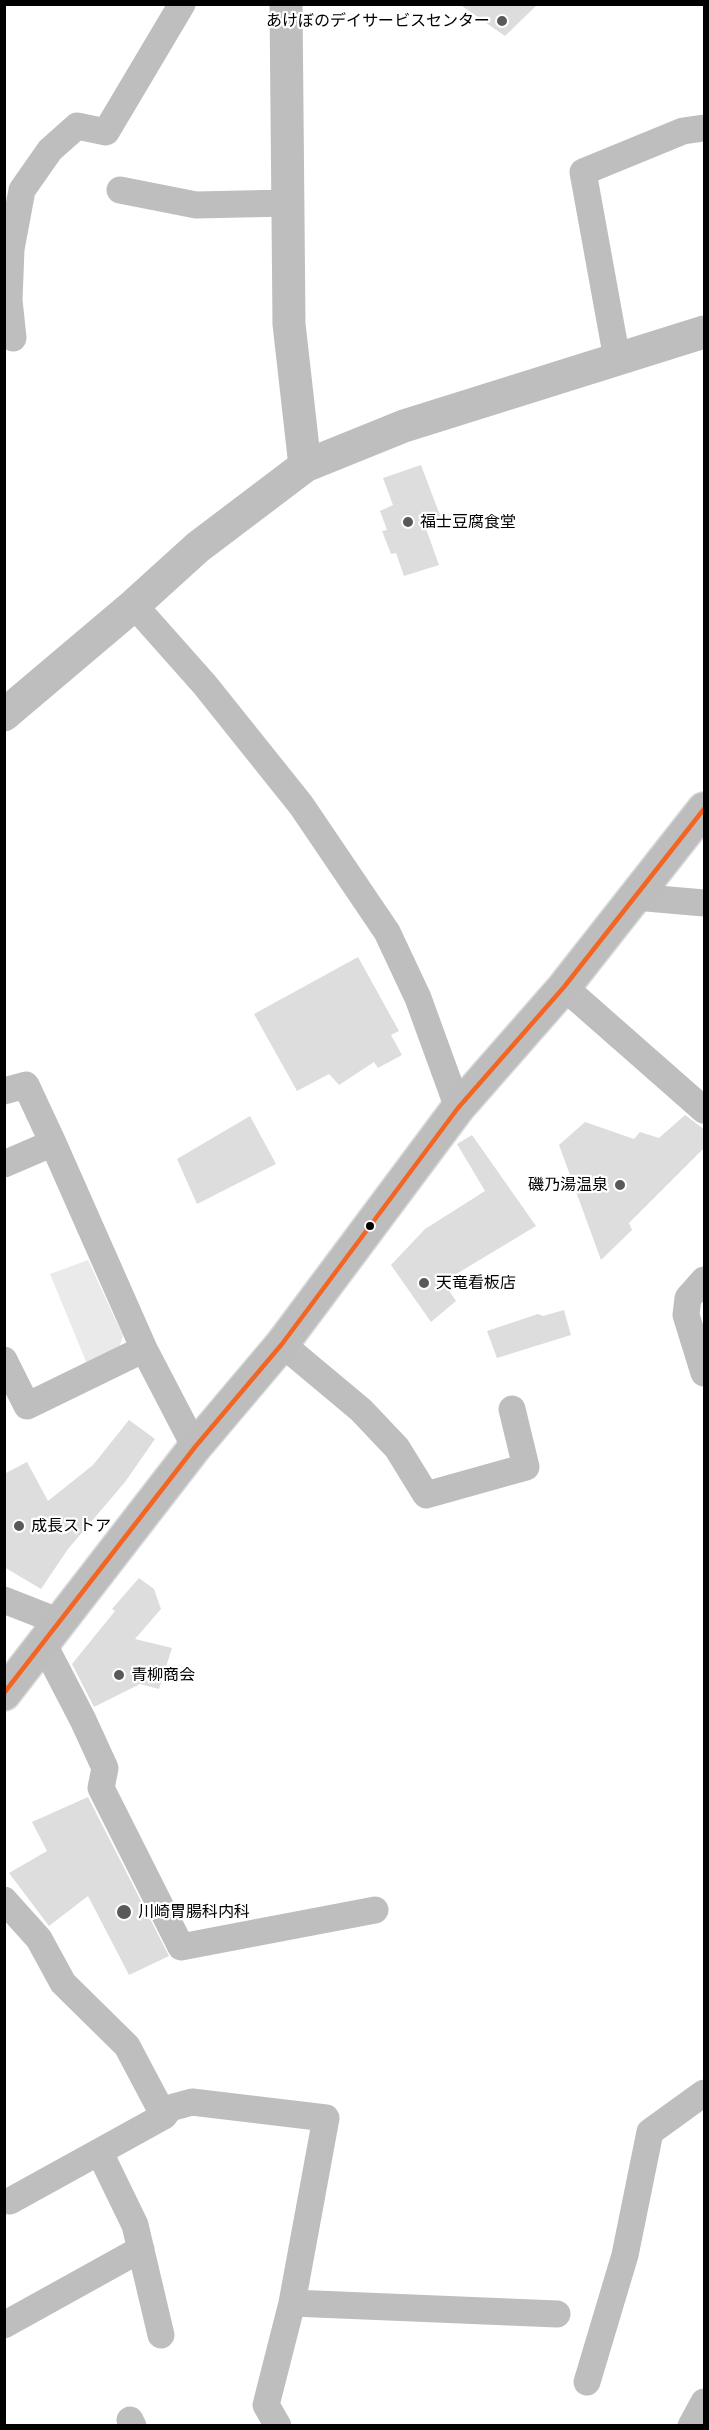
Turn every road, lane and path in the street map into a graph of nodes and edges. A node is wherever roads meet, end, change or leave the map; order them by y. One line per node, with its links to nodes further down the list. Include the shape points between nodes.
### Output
1 (182, 4): 6 (street, via 106,132 77,126 50,150 22,190)
2 (286, 4): 5 (street)
3 (705, 128): 9 (street, via 682,131 583,172)
4 (120, 190): 5 (street, via 196,205)
5 (288, 203): 10 (street, via 289,324)
6 (7, 299): 8 (street)
7 (705, 332): 9 (street)
8 (13, 338)
9 (617, 359): 10 (street, via 404,426)
10 (305, 466): 11 (street, via 198,547)
11 (134, 605): 12 (street); 18 (street, via 205,685 301,805 387,932 418,998)
12 (4, 715)
13 (705, 809): 14 (highway)
14 (635, 897): 15 (street); 16 (highway)
15 (705, 903)
16 (564, 987): 18 (highway); 19 (street)
17 (4, 1091): 20 (street, via 26,1085)
18 (458, 1108): 23 (highway)
19 (705, 1110)
20 (53, 1143): 21 (street); 24 (street)
21 (4, 1164)
22 (705, 1280): 26 (street, via 688,1298 686,1316)
23 (282, 1344): 27 (street, via 361,1410 397,1448 426,1495 526,1467); 28 (highway)
24 (144, 1349): 25 (street, via 27,1406); 28 (street)
25 (4, 1360)
26 (705, 1373)
27 (512, 1409)
28 (195, 1447): 30 (highway)
29 (4, 1600): 30 (street)
30 (52, 1633): 31 (highway); 33 (street, via 105,1768 101,1788 181,1947)
31 (4, 1694)
32 (4, 1900): 35 (street, via 39,1939 63,1983 127,2046)
33 (375, 1910)
34 (705, 2093): 43 (street, via 650,2132 626,2255)
35 (164, 2116): 36 (street); 39 (street, via 170,2108 192,2102 326,2118)
36 (100, 2153): 37 (street); 38 (street, via 135,2225)
37 (10, 2201)
38 (141, 2249): 41 (street); 42 (street)
39 (292, 2303): 40 (street); 45 (street, via 266,2405)
40 (557, 2314)
41 (4, 2325)
42 (161, 2335)
43 (587, 2382)
44 (705, 2402): 46 (street)
45 (278, 2426)
46 (691, 2426)

